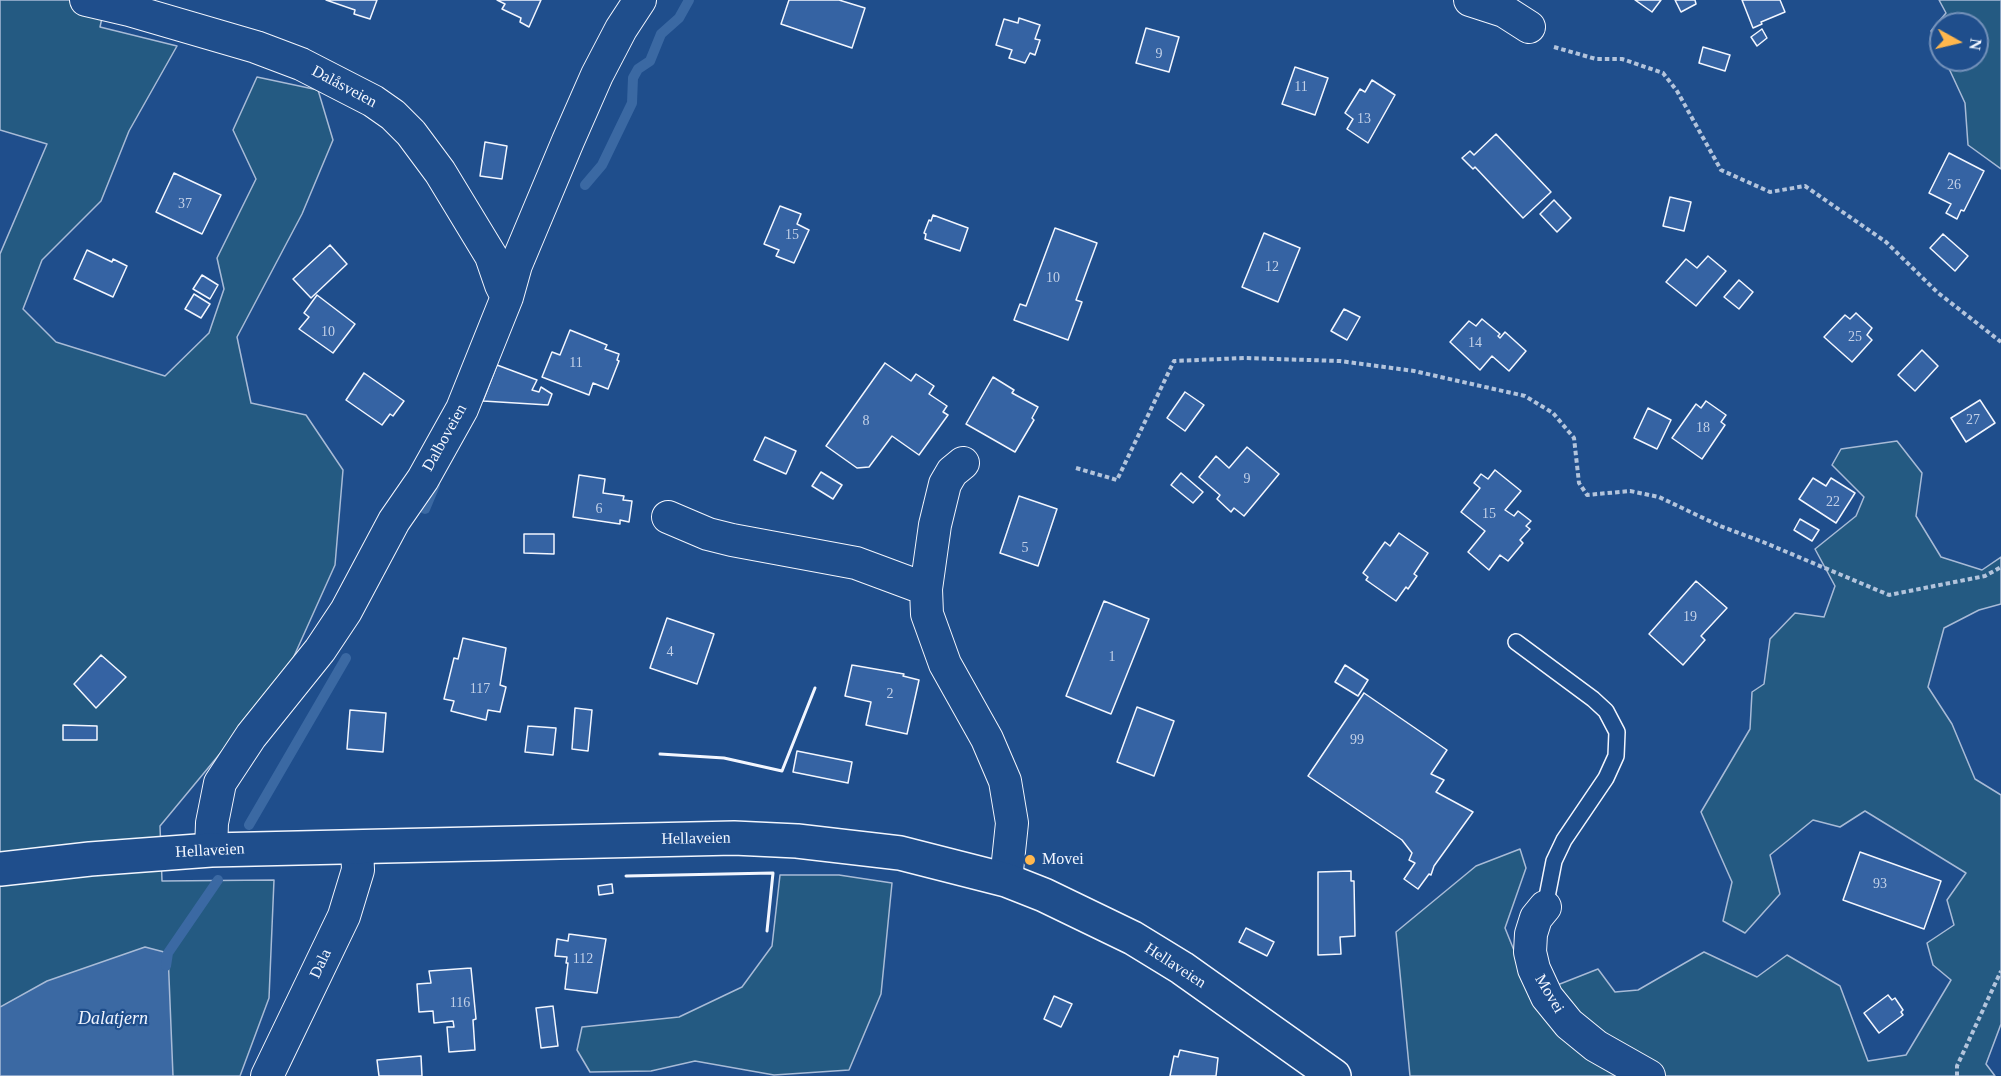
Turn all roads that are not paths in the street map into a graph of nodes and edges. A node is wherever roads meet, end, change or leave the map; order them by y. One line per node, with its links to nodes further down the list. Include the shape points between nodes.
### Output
1 (86, 0): 5 (street, Dalåsveien, via 256,47 302,64 393,115 440,172 491,256)
2 (640, 0): 5 (street, Dalboveien, via 597,75 516,266)
3 (1470, 0): 4 (street, via 1504,10)
4 (1529, 27)
5 (507, 297): 11 (street, Dalboveien, via 462,409 394,521 346,611 220,783)
6 (963, 463): 8 (street, via 945,484)
7 (668, 517): 8 (street, via 732,540 856,563)
8 (926, 589): 13 (street, via 927,614 945,664 987,739 1005,781 1012,823)
9 (1516, 642): 14 (lane, via 1593,699 1606,711 1617,732 1616,756 1606,778 1554,861)
10 (357, 847): 11 (main road, Hellaveien); 13 (main road, Hellaveien, via 722,838 797,841 900,853); 15 (street, Dala, via 358,870 344,916)
11 (211, 850): 12 (main road, Hellaveien)
12 (0, 869)
13 (1006, 880): 16 (main road, Hellaveien, via 1133,938)
14 (1545, 907): 17 (street, Movei, via 1531,933 1530,952 1547,997 1569,1024 1596,1046)
15 (267, 1076)
16 (1334, 1076)
17 (1649, 1076)

